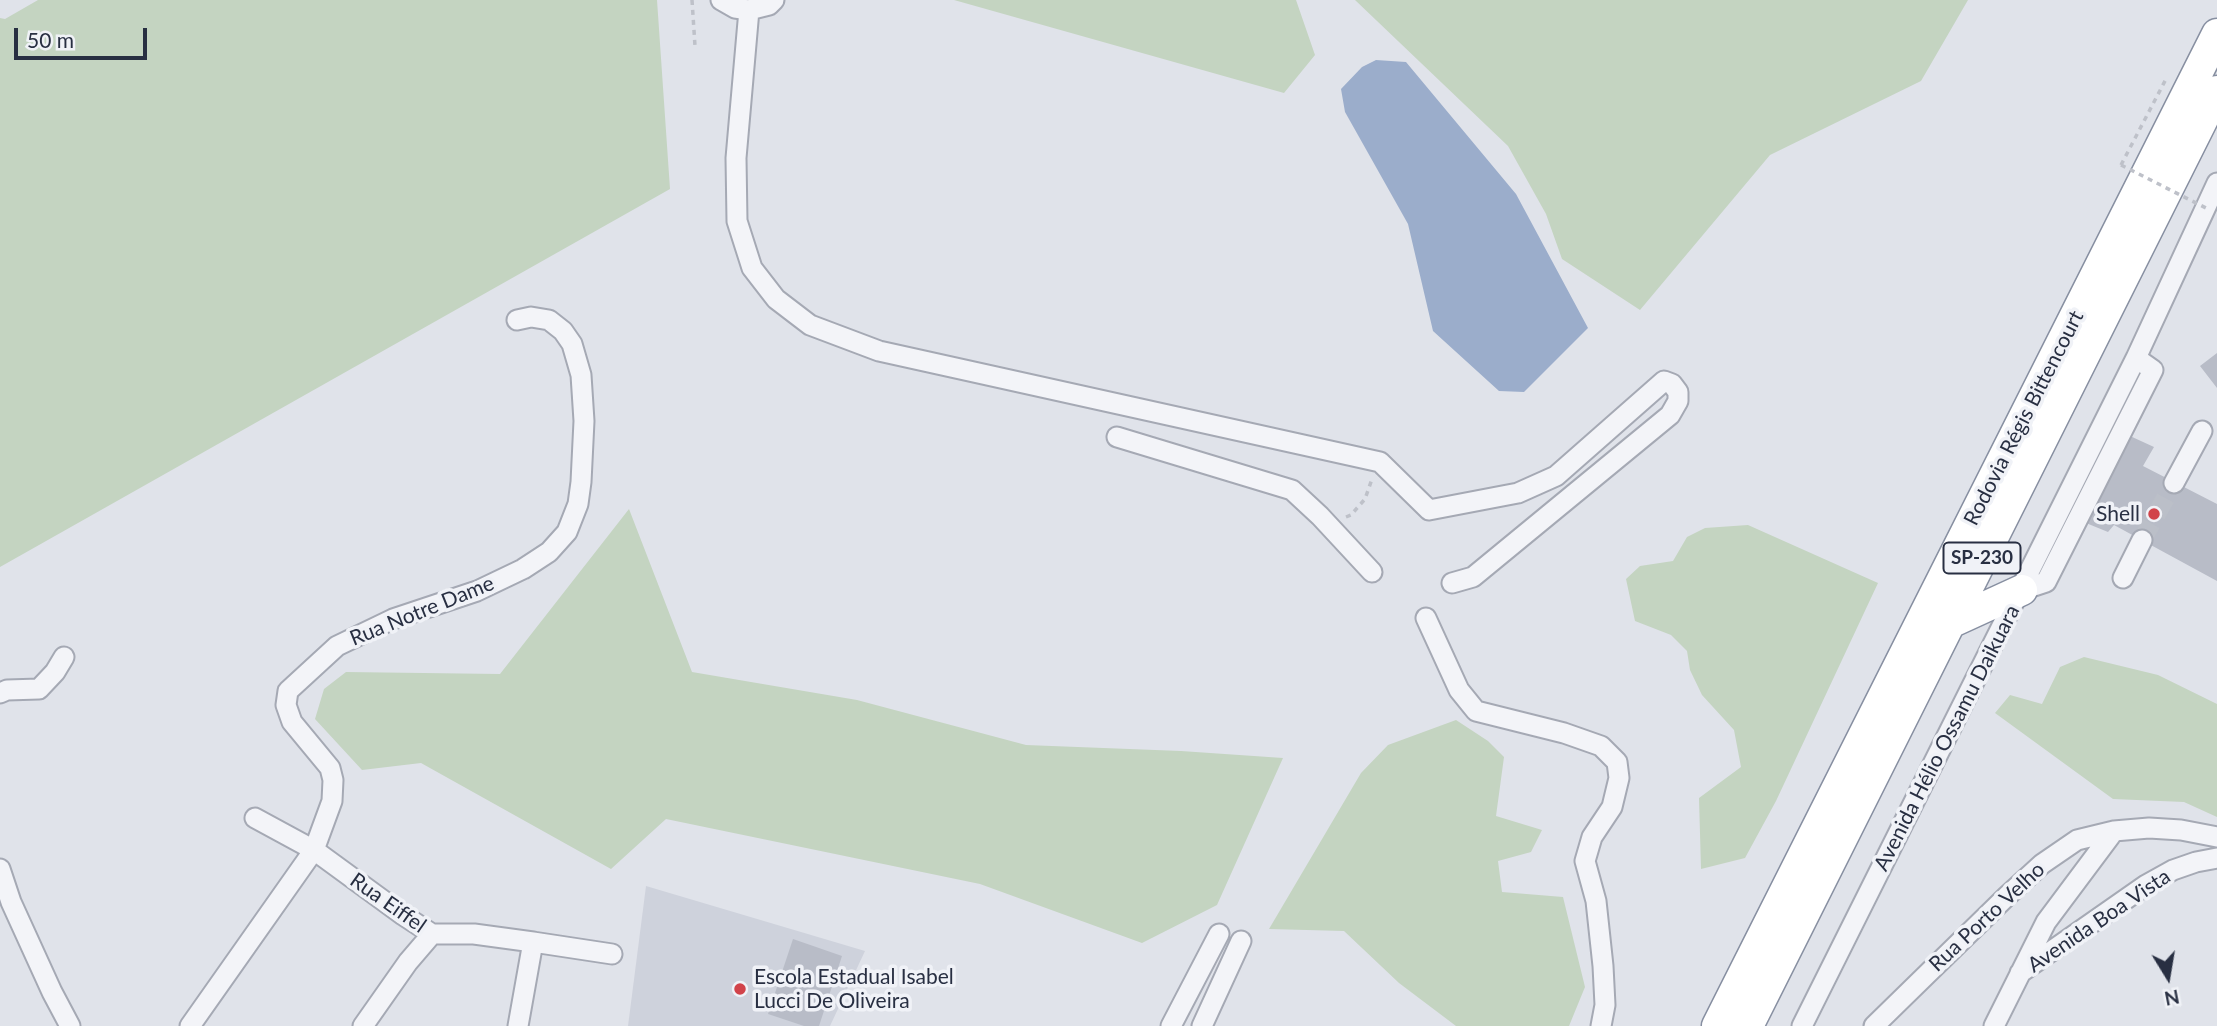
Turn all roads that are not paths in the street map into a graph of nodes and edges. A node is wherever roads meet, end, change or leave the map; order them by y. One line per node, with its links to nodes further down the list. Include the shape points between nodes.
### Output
1 (722, 0): 3 (street)
2 (774, 0): 3 (street)
3 (749, 10): 15 (street, via 736,158 737,221 752,268 776,299 810,326 879,351 1380,462 1429,510 1518,492 1556,476 1664,381 1672,384 1678,401 1670,415 1473,578)
4 (2217, 34): 40 (highway, Rodovia Régis Bittencourt / SP-230)
5 (2217, 91): 18 (highway, Rodovia Régis Bittencourt / SP-230)
6 (2217, 183): 8 (street, Avenida Hélio Ossamu Daikuara)
7 (517, 320): 24 (street, Rua Notre Dame, via 549,320 572,344 581,375 583,421 578,504 567,532 549,552 523,569 393,619 337,646 288,691 286,705 292,722 330,768 333,779 332,801)
8 (2136, 358): 16 (street, Avenida Hélio Ossamu Daikuara); 16 (street, via 2153,370)
9 (2202, 431): 11 (street)
10 (1117, 437): 13 (street, via 1292,490)
11 (2174, 483)
12 (2142, 540): 14 (street)
13 (1372, 572)
14 (2123, 579)
15 (1452, 583)
16 (2034, 586): 18 (highway); 42 (street, Avenida Hélio Ossamu Daikuara)
17 (1426, 618): 39 (street, via 1459,690 1476,711 1601,746 1617,762 1619,778 1612,807 1592,837 1585,861 1596,901 1603,965)
18 (1950, 623): 41 (highway, Rodovia Régis Bittencourt / SP-230)
19 (64, 657): 20 (street, via 39,688)
20 (0, 693)
21 (255, 818): 24 (street, Rua Eiffel)
22 (2114, 831): 23 (street, via 2149,828); 32 (street, via 2046,922); 43 (street, Rua Porto Velho, via 2077,840 2042,864)
23 (2217, 836)
24 (314, 850): 27 (street, Rua Eiffel); 34 (street, Rua Notre Dame)
25 (2217, 858): 32 (street, Avenida Boa Vista, via 2173,870 2146,885)
26 (0, 869): 33 (street, via 10,901)
27 (432, 934): 30 (street, Rua Eiffel); 35 (street)
28 (1219, 934): 37 (street)
29 (1241, 941): 38 (street)
30 (533, 942): 31 (street, Rua Eiffel); 36 (street)
31 (612, 954)
32 (2020, 973): 44 (street)
33 (70, 1026)
34 (190, 1026)
35 (363, 1026)
36 (518, 1026)
37 (1171, 1026)
38 (1202, 1026)
39 (1601, 1026)
40 (1717, 1026)
41 (1748, 1026)
42 (1802, 1026)
43 (1874, 1026)
44 (1994, 1026)

